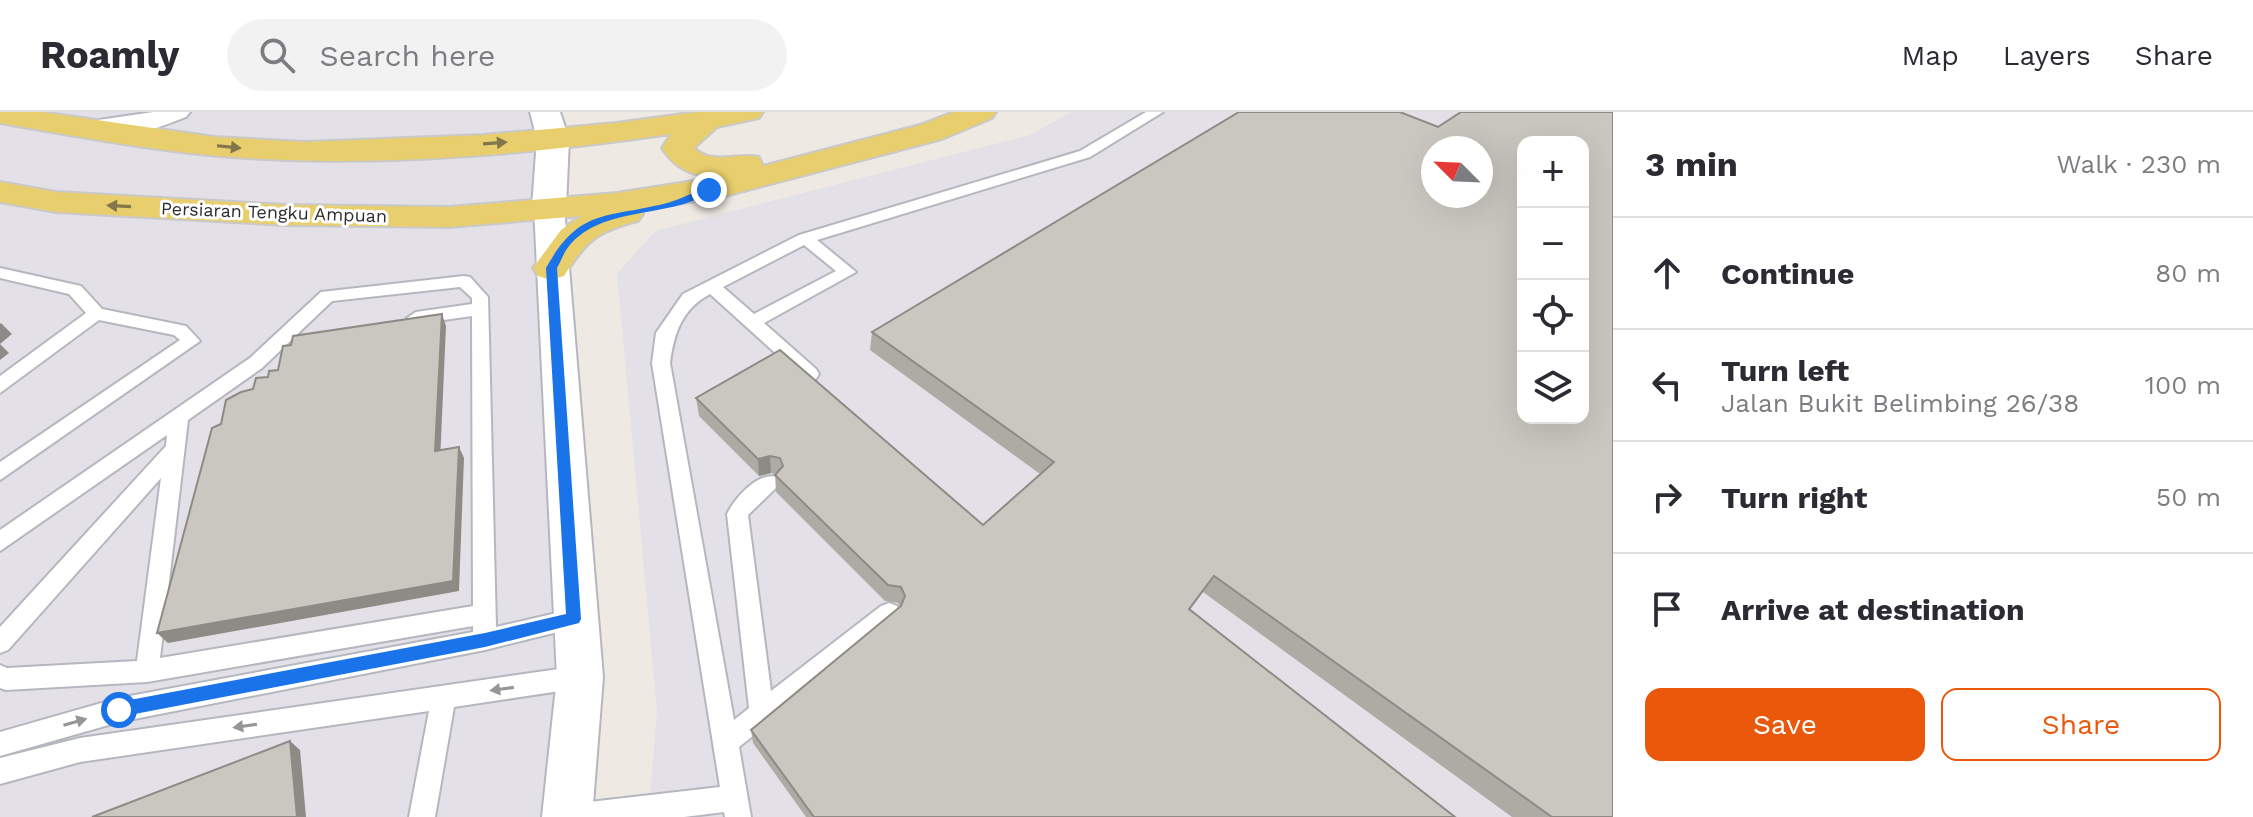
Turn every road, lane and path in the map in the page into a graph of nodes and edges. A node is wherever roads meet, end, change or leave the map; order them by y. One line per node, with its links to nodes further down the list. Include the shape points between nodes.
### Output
1 (177, 112): 11 (street, via 147,123)
2 (489, 112): 13 (main road)
3 (586, 112): 10 (main road)
4 (748, 112): 8 (main road)
5 (981, 112): 12 (main road)
6 (1156, 112): 20 (lane, via 1085,154)
7 (0, 114): 11 (main road)
8 (706, 121): 10 (main road); 12 (main road, via 685,137 678,148 682,158 727,169 878,134)
9 (549, 126): 10 (main road); 13 (main road, one-way to 9); 17 (main road)
10 (652, 128)
11 (92, 129): 14 (main road, one-way to 14, via 246,149)
12 (931, 132): 15 (main road)
13 (438, 147): 14 (main road)
14 (357, 151): 18 (main road, via 400,168 401,184 383,201 357,210)
15 (709, 190): 17 (main road, Persiaran Tengku Ampuan); 21 (main road, via 665,207 599,219 565,243)
16 (0, 192): 18 (main road, Persiaran Tengku Ampuan, one-way to 16, via 56,202)
17 (549, 207): 19 (main road, Persiaran Tengku Ampuan); 21 (street)
18 (287, 215): 19 (main road, Persiaran Tengku Ampuan)
19 (449, 217): 21 (main road, via 498,223 525,234)
20 (805, 238): 23 (lane); 27 (lane, via 848,272)
21 (551, 263): 39 (street)
22 (0, 273): 25 (lane, via 75,290)
23 (712, 286): 27 (lane); 47 (lane, via 689,298 665,333 661,363)
24 (480, 309): 26 (lane); 29 (lane, via 480,297 464,281 327,296); 38 (lane)
25 (96, 314): 31 (lane); 34 (lane, via 180,330 191,341)
26 (404, 320)
27 (752, 322): 30 (lane)
28 (312, 335): 29 (lane)
29 (282, 339): 32 (lane)
30 (810, 374)
31 (0, 386)
32 (179, 418): 33 (lane); 36 (lane)
33 (174, 450): 41 (lane); 42 (lane)
34 (0, 472)
35 (771, 483): 46 (lane, via 737,514)
36 (0, 542)
37 (889, 613): 46 (lane)
38 (484, 614): 40 (lane); 42 (lane)
39 (574, 619): 40 (lane); 44 (street)
40 (485, 640): 48 (lane, one-way to 40, via 119,710)
41 (0, 643)
42 (147, 671): 43 (lane)
43 (0, 676)
44 (580, 677): 45 (lane, one-way to 45); 52 (street)
45 (443, 698): 49 (lane, one-way to 49, via 80,750); 51 (lane)
46 (762, 713): 47 (lane)
47 (726, 742): 50 (lane)
48 (0, 744)
49 (0, 771)
50 (736, 807): 52 (lane)
51 (422, 817)
52 (570, 817)

